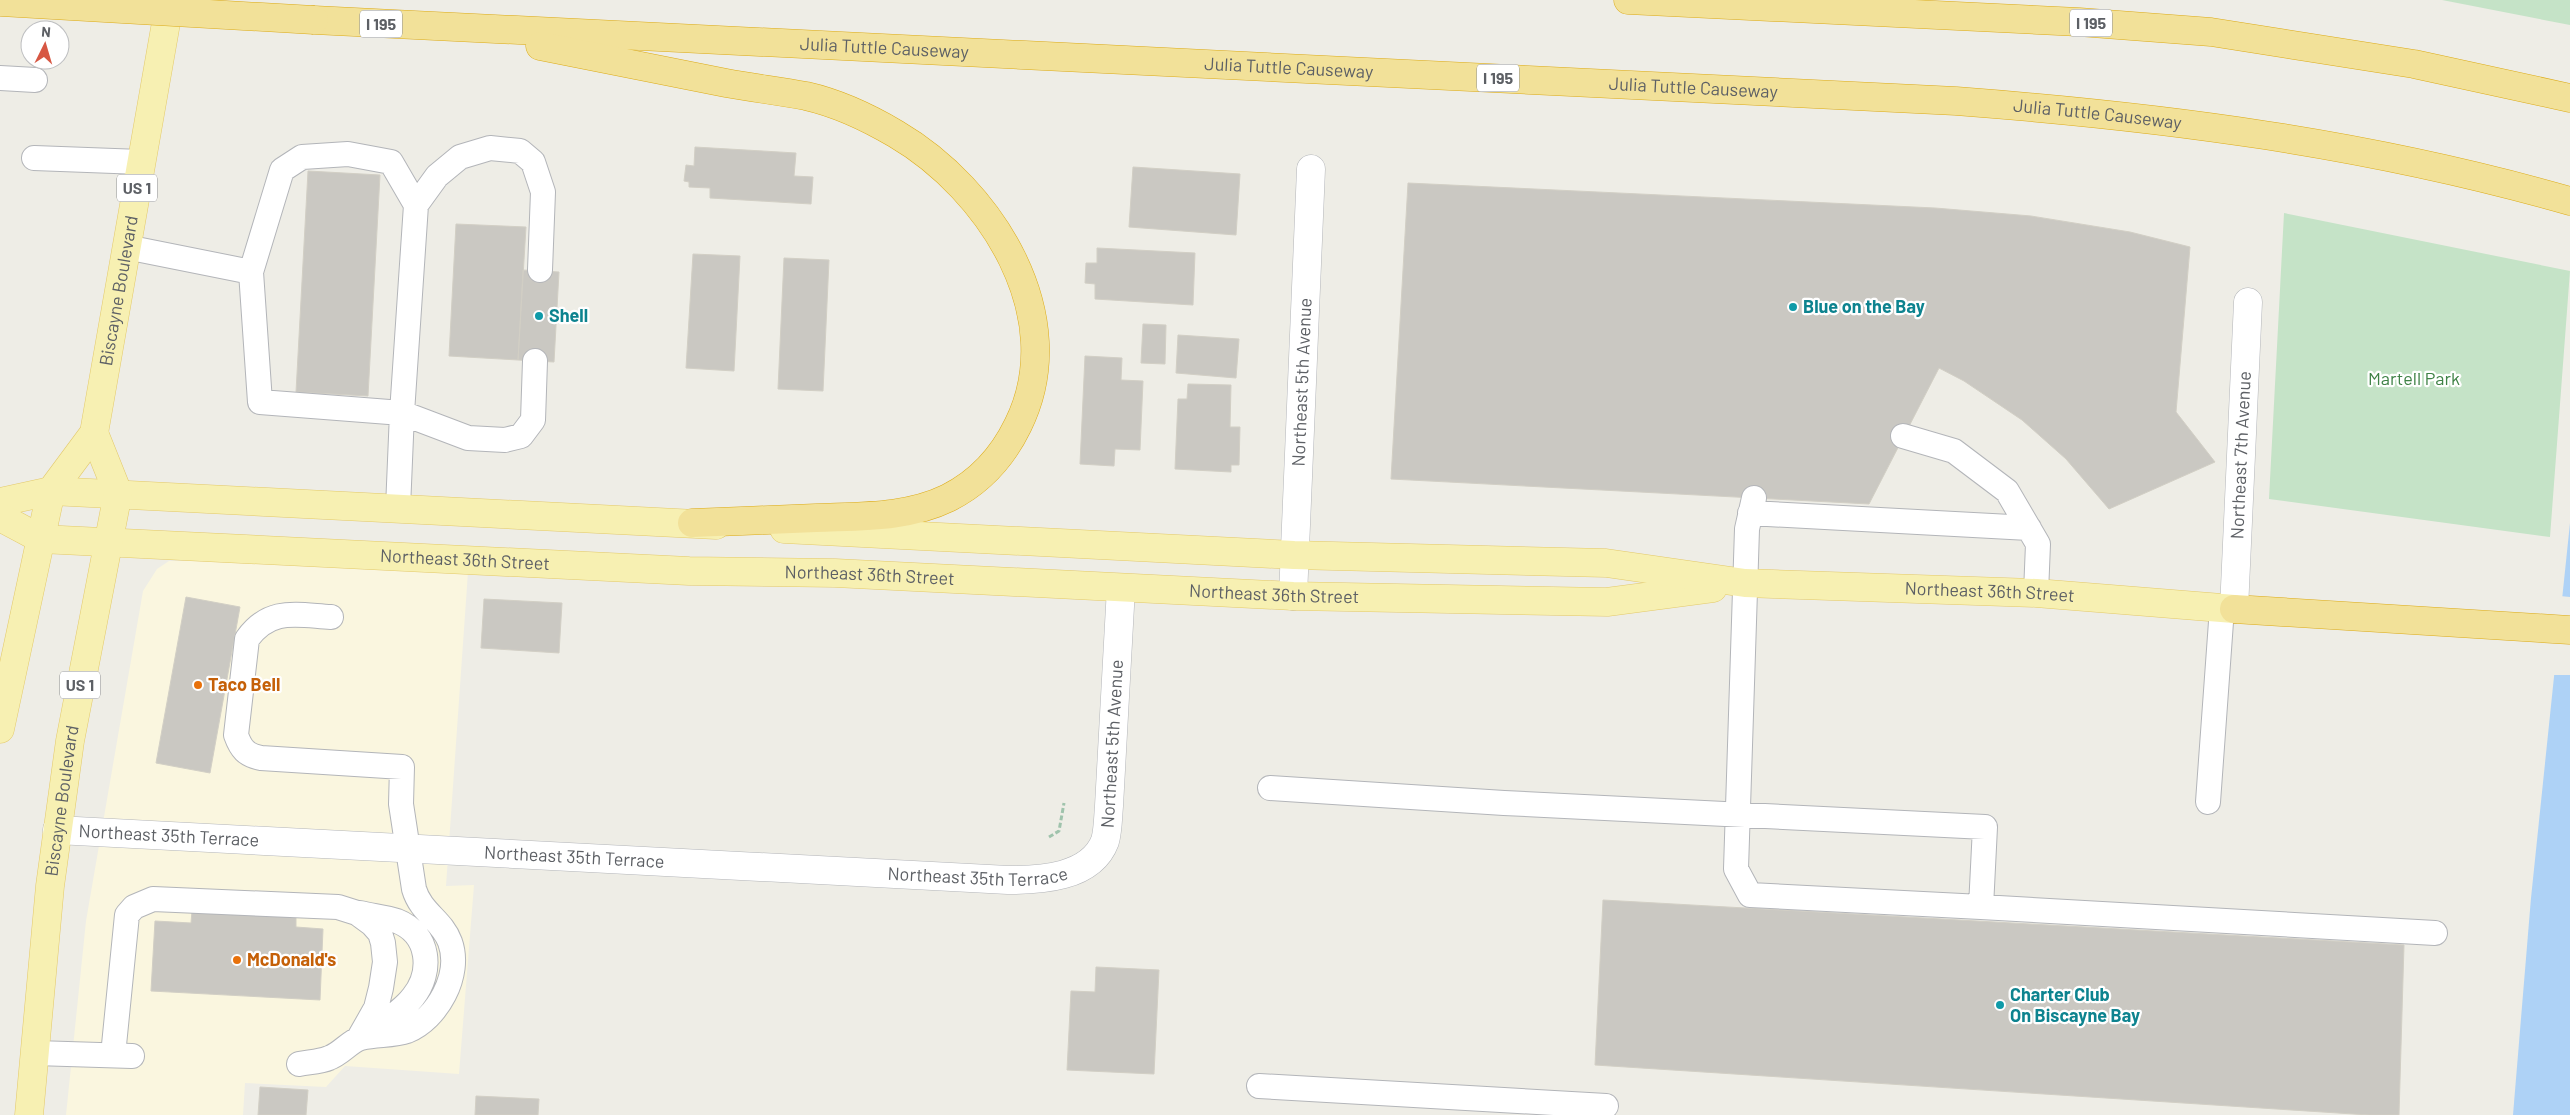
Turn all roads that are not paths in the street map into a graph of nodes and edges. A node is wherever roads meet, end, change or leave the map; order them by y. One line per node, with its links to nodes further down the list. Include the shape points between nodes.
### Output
1 (170, 0): 9 (main road, Biscayne Boulevard / US 1)
2 (1628, 0): 7 (highway, I 195, via 2079,22 2211,32 2414,64)
3 (0, 2): 4 (highway, Julia Tuttle Causeway / I 195, bridge)
4 (448, 27): 11 (highway, Julia Tuttle Causeway / I 195, via 1996,104 2255,132 2399,159); 26 (highway, via 809,97 868,119 921,150 965,188 1000,237 1014,264 1025,289 1035,331 1034,378 1030,398 1010,441 982,475 948,498 897,514)
5 (0, 78): 6 (lane)
6 (35, 80)
7 (2560, 96)
8 (34, 158): 9 (lane)
9 (141, 162): 13 (main road, Biscayne Boulevard / US 1)
10 (1311, 169): 30 (street, Northeast 5th Avenue)
11 (2570, 201)
12 (416, 205): 14 (lane, via 437,176 460,158 490,148 520,150 533,162 543,192); 15 (lane, via 391,162 348,154 302,157 282,170); 18 (lane)
13 (126, 247): 15 (lane); 19 (main road, Biscayne Boulevard / US 1)
14 (540, 270)
15 (251, 272): 18 (lane, via 260,402)
16 (2248, 302): 35 (street, Northeast 7th Avenue)
17 (535, 361): 18 (lane, via 532,420 521,436 505,440 468,438)
18 (402, 413): 24 (lane)
19 (94, 433): 21 (main road, Biscayne Boulevard / US 1); 22 (main road)
20 (1903, 436): 27 (lane, via 1954,451 2007,491)
21 (51, 491): 22 (main road, Northeast 36th Street); 23 (main road, Northeast 36th Street); 28 (main road, Biscayne Boulevard / US 1)
22 (118, 493): 24 (main road, Northeast 36th Street); 29 (main road, Biscayne Boulevard / US 1)
23 (0, 502)
24 (398, 508): 26 (main road, Northeast 36th Street)
25 (0, 517): 28 (main road, Northeast 36th Street)
26 (692, 523): 30 (main road, Northeast 36th Street)
27 (2029, 528): 31 (lane, via 1752,505); 33 (lane, via 2038,544)
28 (41, 539): 29 (main road, Northeast 36th Street); 38 (main road, Biscayne Boulevard / US 1)
29 (108, 542): 32 (main road, Northeast 36th Street, via 689,571 835,573); 42 (main road, Biscayne Boulevard / US 1, via 70,741)
30 (1294, 555): 31 (main road, Northeast 36th Street, via 1606,563); 34 (street, Northeast 5th Avenue)
31 (1745, 583): 33 (main road, Northeast 36th Street); 34 (main road, Northeast 36th Street, via 1607,602); 41 (lane)
32 (1121, 588): 34 (main road, Northeast 36th Street); 44 (street, Northeast 5th Avenue, via 1108,823 1105,841)
33 (2036, 593): 35 (main road, Northeast 36th Street)
34 (1293, 596)
35 (2228, 608): 37 (highway); 40 (lane)
36 (331, 617): 43 (lane, via 281,615 262,622 253,631 247,640 236,735 248,755 261,758 402,767 401,804)
37 (2570, 630)
38 (0, 729)
39 (1270, 788): 41 (lane)
40 (2208, 802)
41 (1737, 815): 45 (lane, via 1736,869 1750,894); 45 (lane, via 1985,827)
42 (57, 830): 43 (street, Northeast 35th Terrace); 49 (main road, Biscayne Boulevard / US 1)
43 (407, 847): 44 (street, Northeast 35th Terrace, via 1008,880 1052,877); 48 (lane, via 418,902 450,942 449,981 438,1006 425,1022 405,1032)
44 (1088, 863)
45 (1981, 907): 47 (lane)
46 (357, 913): 48 (lane, via 380,933 385,962 376,1008); 48 (lane, via 398,922 412,930 426,954 423,981 413,998); 49 (lane, via 338,907 143,901 126,915 123,1056)
47 (2435, 933)
48 (359, 1038): 50 (lane, via 329,1058)
49 (35, 1053): 53 (main road, Biscayne Boulevard / US 1)
50 (299, 1064)
51 (1260, 1086): 52 (lane)
52 (1606, 1106)
53 (29, 1115)

